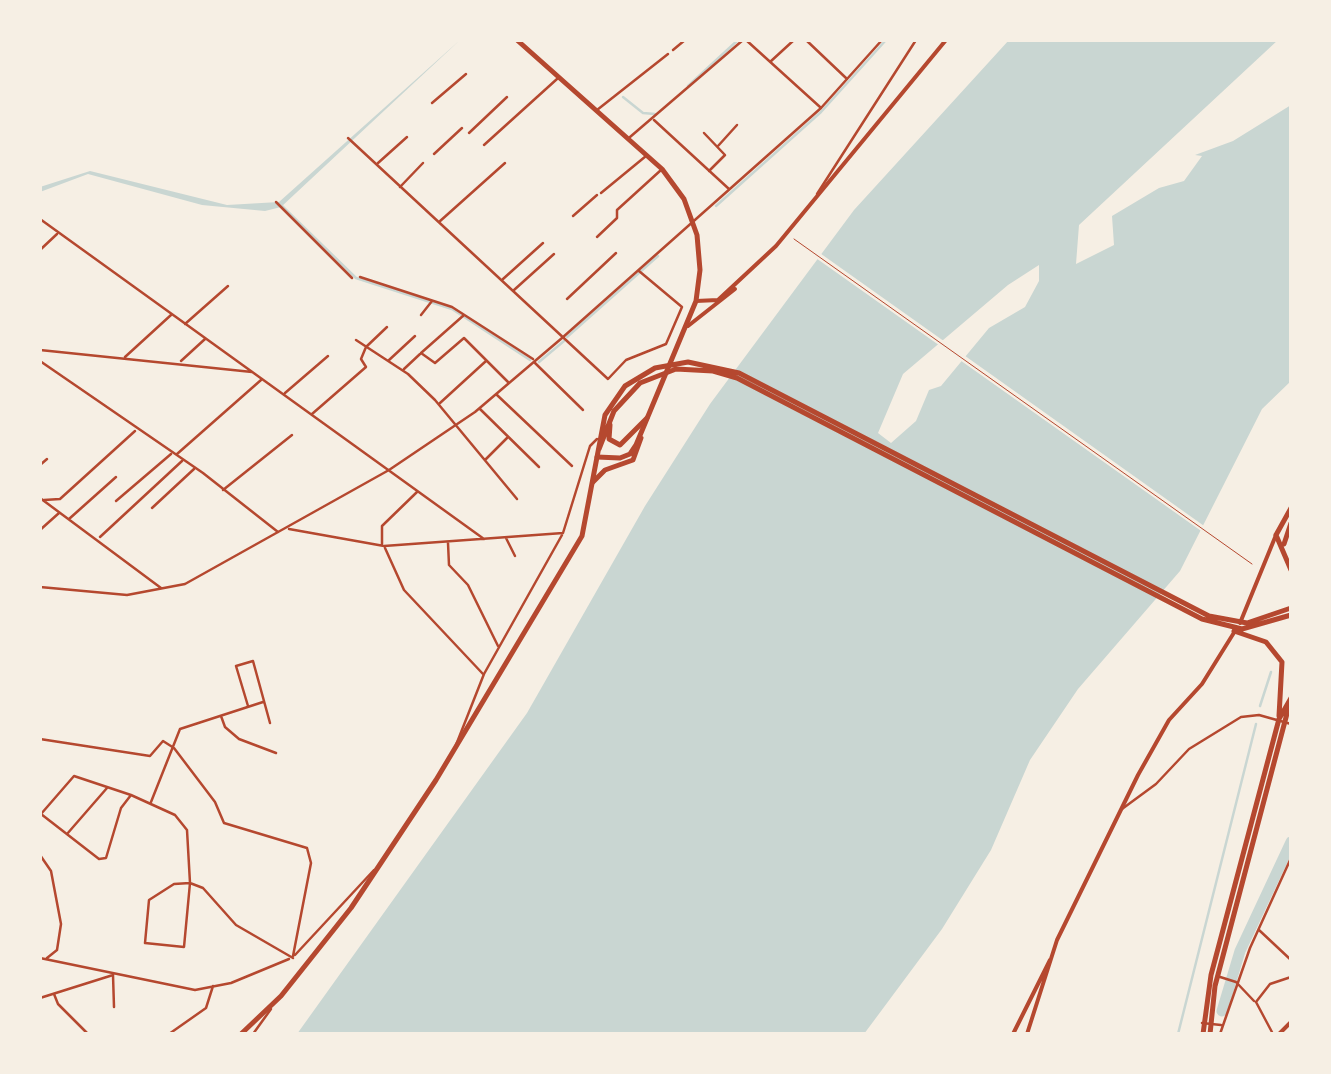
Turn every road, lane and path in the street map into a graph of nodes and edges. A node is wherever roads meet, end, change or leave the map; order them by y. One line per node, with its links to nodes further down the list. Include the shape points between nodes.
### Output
1 (517, 40): 13 (main road)
2 (685, 40): 9 (street)
3 (744, 40): 11 (street); 19 (street)
4 (794, 40): 11 (street)
5 (806, 40): 14 (street)
6 (882, 40): 14 (street)
7 (916, 40): 39 (street)
8 (946, 40): 39 (street)
9 (673, 50)
10 (668, 54): 18 (street)
11 (770, 62): 17 (street)
12 (466, 74): 16 (street)
13 (558, 78): 18 (main road); 27 (street)
14 (847, 79): 17 (street)
15 (507, 97): 22 (street)
16 (432, 103)
17 (821, 108): 37 (street)
18 (596, 111): 26 (main road)
19 (652, 119): 26 (street); 35 (street)
20 (737, 125): 28 (street)
21 (462, 128): 29 (street)
22 (469, 132)
23 (704, 133): 28 (street)
24 (407, 137): 33 (street)
25 (348, 138): 33 (street)
26 (628, 140): 30 (main road)
27 (484, 145)
28 (718, 146): 35 (street, via 726,155)
29 (434, 154)
30 (647, 155): 34 (main road); 40 (street)
31 (505, 162): 42 (street)
32 (423, 163): 36 (street)
33 (376, 165): 36 (street)
34 (662, 169): 43 (main road); 45 (street)
35 (709, 171): 37 (street)
36 (400, 187): 42 (street)
37 (729, 190): 43 (street)
38 (276, 202): 53 (street)
39 (814, 202): 54 (street)
40 (572, 216)
41 (40, 220): 44 (street)
42 (438, 222): 55 (street)
43 (694, 222): 51 (street); 59 (main road, via 700,260)
44 (58, 233): 48 (street); 61 (street)
45 (597, 237)
46 (794, 239): 133 (path)
47 (543, 243): 55 (street)
48 (40, 250)
49 (616, 253): 58 (street)
50 (554, 254): 57 (street)
51 (638, 271): 69 (street); 69 (street, via 682,307 666,344 626,360 608,379)
52 (360, 277): 60 (street)
53 (352, 278)
54 (744, 278): 59 (street, via 718,300); 66 (street)
55 (501, 281): 57 (street)
56 (228, 286): 64 (street)
57 (513, 292): 69 (street)
58 (567, 299)
59 (696, 300): 66 (main road)
60 (432, 303): 62 (street); 63 (street)
61 (172, 314): 64 (street); 75 (street)
62 (422, 315)
63 (463, 316): 73 (street); 79 (street)
64 (185, 324): 68 (street)
65 (387, 327): 71 (street)
66 (686, 328): 92 (main road)
67 (415, 336): 78 (street)
68 (206, 338): 80 (street); 82 (street)
69 (562, 338): 79 (street)
70 (356, 340): 71 (street)
71 (366, 346): 78 (street); 91 (street, via 360,359 366,367)
72 (40, 350): 75 (street)
73 (421, 353): 76 (street, via 436,363 464,338); 81 (street)
74 (328, 356): 85 (street)
75 (124, 358): 80 (street)
76 (487, 360): 84 (street); 88 (street)
77 (40, 361): 94 (street)
78 (388, 361): 81 (street)
79 (535, 361): 84 (street); 90 (street)
80 (178, 363): 82 (street)
81 (402, 371): 88 (street)
82 (253, 372): 83 (street)
83 (262, 378): 85 (street); 99 (street)
84 (510, 383): 86 (street)
85 (284, 394): 91 (street)
86 (496, 394): 89 (street); 105 (street)
87 (622, 400): 92 (main road, via 609,427 612,443 625,444); 100 (main road); 139 (main road, via 651,377 700,368 736,378)
88 (438, 404): 93 (street)
89 (479, 408): 93 (street); 97 (street)
90 (583, 410)
91 (312, 414): 108 (street)
92 (647, 418): 95 (main road)
93 (458, 424): 103 (street); 108 (street)
94 (136, 430): 99 (street); 113 (street, via 60,498)
95 (642, 430): 100 (main road, via 630,454); 110 (main road, via 633,460)
96 (292, 436): 111 (street)
97 (508, 437): 103 (street); 106 (street)
98 (597, 439): 100 (main road); 124 (street); 138 (main road, via 617,396 655,368 688,362 739,373 1183,605)
99 (174, 454): 102 (street); 115 (street)
100 (596, 457): 110 (main road)
101 (47, 459): 104 (street)
102 (183, 460): 107 (street); 127 (street)
103 (485, 460): 114 (street)
104 (40, 466)
105 (572, 466)
106 (539, 467)
107 (196, 468): 111 (street); 116 (street)
108 (390, 470): 112 (street); 121 (street)
109 (116, 477): 119 (street)
110 (593, 482): 150 (main road, via 570,560)
111 (222, 490): 123 (street)
112 (418, 492): 128 (street); 130 (street, via 382,526)
113 (42, 499): 117 (street)
114 (518, 499)
115 (116, 501)
116 (152, 508)
117 (60, 512): 119 (street); 122 (street)
118 (1291, 512): 125 (main road)
119 (69, 519): 127 (street)
120 (1291, 523): 131 (main road)
121 (288, 528): 123 (street); 130 (street)
122 (40, 530)
123 (280, 532): 136 (street, via 206,575)
124 (562, 533): 126 (street); 140 (street)
125 (1276, 535): 131 (main road); 155 (street, via 1243,618 1156,740)
126 (506, 537): 128 (street); 132 (street)
127 (98, 539): 136 (street)
128 (484, 539): 129 (street)
129 (448, 542): 130 (street); 140 (street, via 450,566 468,585)
130 (383, 546): 141 (street, via 404,590)
131 (1284, 548): 134 (main road)
132 (515, 556)
133 (1252, 564)
134 (1291, 570)
135 (40, 587): 136 (street, via 109,595)
136 (162, 589)
137 (1291, 610): 138 (main road)
138 (1255, 624): 139 (main road)
139 (1219, 625): 146 (main road, via 1272,646 1282,662)
140 (499, 648): 141 (street)
141 (484, 674): 150 (street)
142 (1291, 698): 146 (main road)
143 (264, 702): 144 (street); 144 (street, via 253,661 236,666); 147 (street)
144 (248, 706): 145 (street)
145 (221, 714): 149 (street, via 180,729); 151 (street, via 239,739)
146 (1285, 721): 155 (street, via 1241,717 1189,749); 167 (main road)
147 (270, 723)
148 (40, 739): 149 (street, via 150,756 163,741)
149 (172, 746): 154 (street); 163 (street, via 224,822 307,848 311,863)
150 (456, 748): 159 (main road)
151 (276, 753)
152 (108, 787): 153 (street); 156 (street); 156 (street, via 74,776 41,814)
153 (131, 795): 154 (street); 156 (street, via 106,858)
154 (151, 803): 160 (street, via 187,830)
155 (1121, 810): 164 (street)
156 (67, 834)
157 (40, 855): 162 (street, via 51,871 61,924 56,950)
158 (1291, 858): 161 (street)
159 (379, 869): 163 (street, via 366,874); 172 (main road)
160 (190, 883): 160 (street, via 184,947 145,943 149,900 174,884); 163 (street, via 203,888 236,925)
161 (1258, 929): 165 (street); 169 (street)
162 (43, 958): 166 (street)
163 (293, 958): 170 (street)
164 (1050, 960): 183 (street); 184 (street)
165 (1291, 960)
166 (112, 975): 170 (street, via 190,990); 171 (street); 175 (street)
167 (1214, 975): 169 (street); 177 (main road)
168 (1291, 977): 174 (street, via 1270,984)
169 (1236, 983): 174 (street); 178 (street)
170 (213, 984): 180 (street, via 206,1008)
171 (53, 992): 173 (street); 179 (street)
172 (281, 996): 181 (main road); 182 (street)
173 (40, 998)
174 (1256, 1002): 187 (street)
175 (114, 1007)
176 (1291, 1022): 187 (street)
177 (1206, 1023): 178 (street); 185 (main road)
178 (1223, 1025): 186 (street)
179 (88, 1034)
180 (169, 1034)
181 (241, 1034)
182 (253, 1034)
183 (1013, 1034)
184 (1027, 1034)
185 (1206, 1034)
186 (1220, 1034)
187 (1276, 1034)

